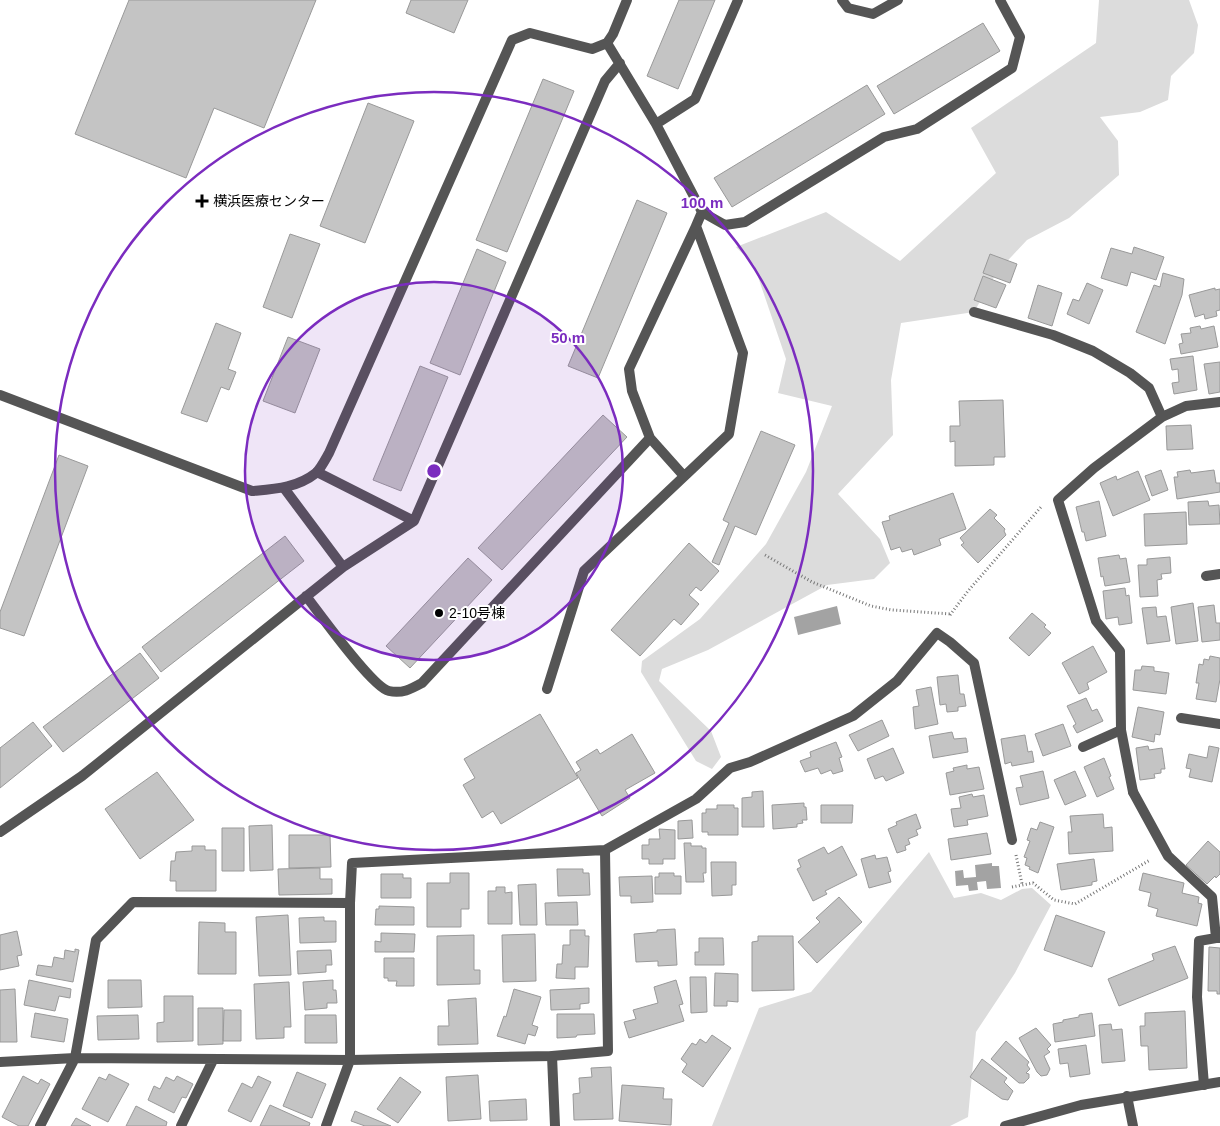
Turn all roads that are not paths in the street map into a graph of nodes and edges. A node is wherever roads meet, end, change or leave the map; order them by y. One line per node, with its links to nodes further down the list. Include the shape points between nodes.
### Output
1 (627, 0): 6 (street)
2 (738, 0): 8 (street, via 695,99)
3 (842, 0): 4 (street, via 848,8 873,14)
4 (898, 0)
5 (1000, 0): 9 (street, via 1020,36 1012,68 917,129 884,137 745,222 725,225)
6 (608, 43): 7 (street); 16 (street, via 592,49 530,33 512,40 329,454)
7 (620, 63): 8 (street); 19 (street, via 605,81)
8 (656, 124): 9 (street)
9 (702, 212): 10 (street)
10 (696, 226): 15 (street, via 629,369 632,391); 17 (street, via 743,353 729,434)
11 (974, 312): 14 (street, via 1053,335 1093,351 1149,388)
12 (0, 395): 18 (street, via 252,491)
13 (1220, 402): 14 (street, via 1186,406)
14 (1162, 417): 27 (street, via 1094,468 1058,500 1096,621 1120,650)
15 (650, 438): 17 (street); 23 (street, via 422,683 407,692 389,691 372,680)
16 (317, 472): 18 (street); 19 (street)
17 (683, 475): 24 (street, via 584,571)
18 (284, 488): 20 (street)
19 (414, 521): 20 (street)
20 (343, 567): 23 (street)
21 (1220, 574): 22 (street)
22 (1206, 576)
23 (306, 596): 29 (street, via 82,776)
24 (547, 689)
25 (1181, 718): 26 (street)
26 (1220, 724)
27 (1121, 730): 28 (street); 33 (street, via 1133,792 1168,856 1212,897)
28 (1083, 747)
29 (0, 832)
30 (1012, 840): 31 (street, via 974,663 937,633 897,681 853,716 730,768 696,799)
31 (605, 850): 32 (street, via 352,863); 34 (street, via 608,1052)
32 (350, 903): 35 (street, via 133,902 96,940); 37 (street)
33 (1218, 938): 40 (street, via 1199,941 1197,997)
34 (552, 1056): 37 (street); 47 (street)
35 (75, 1058): 36 (street); 38 (street); 44 (street)
36 (213, 1060): 37 (street); 45 (street)
37 (350, 1060): 46 (street)
38 (0, 1062)
39 (1220, 1082): 40 (street)
40 (1204, 1085): 41 (street)
41 (1127, 1096): 42 (street, via 1081,1105); 49 (street)
42 (1035, 1121): 43 (street)
43 (1023, 1123): 48 (street)
44 (40, 1126)
45 (181, 1126)
46 (326, 1126)
47 (555, 1126)
48 (1006, 1126)
49 (1133, 1126)

